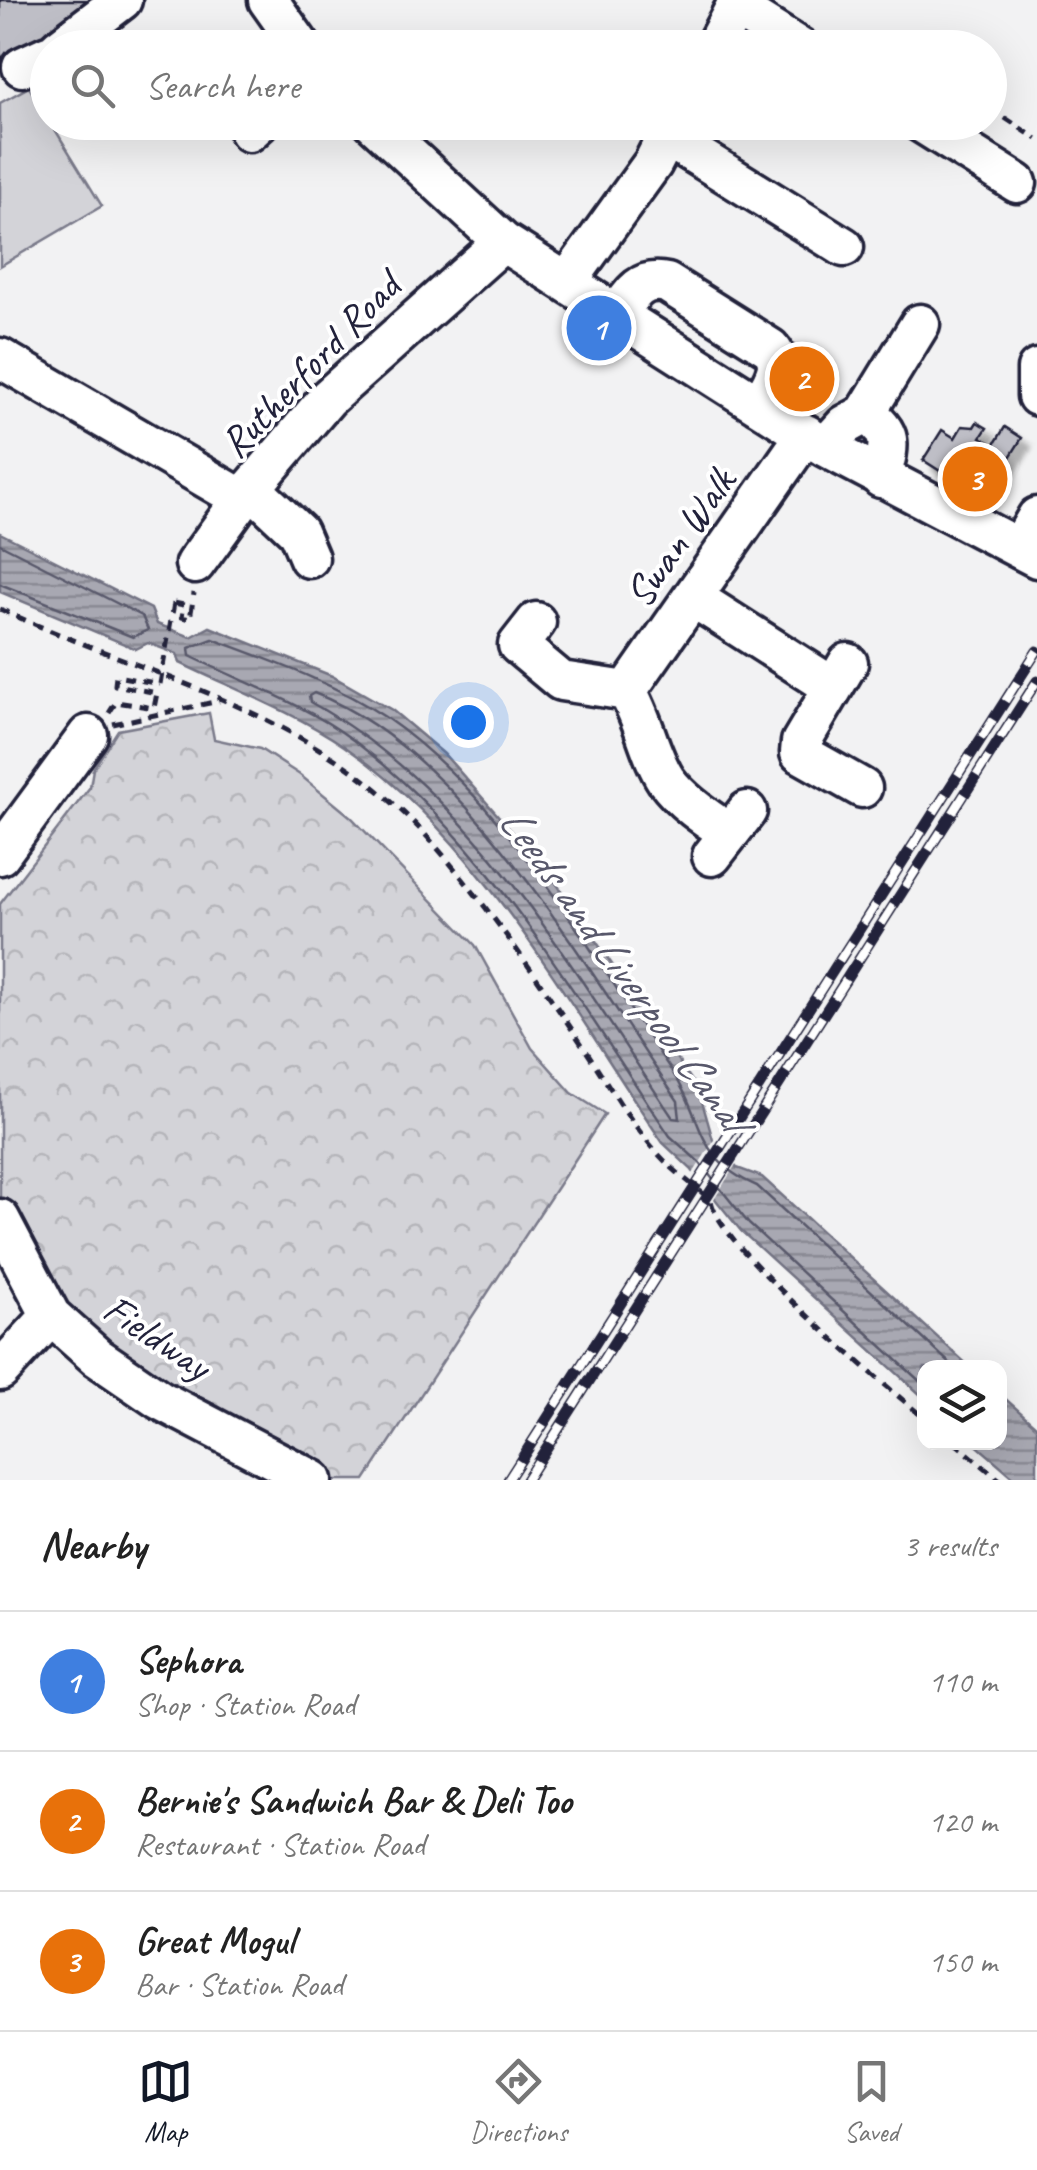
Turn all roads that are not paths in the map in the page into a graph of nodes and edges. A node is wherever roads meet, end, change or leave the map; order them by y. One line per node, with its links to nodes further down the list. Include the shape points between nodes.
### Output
1 (122, 0): 4 (street)
2 (268, 0): 5 (street)
3 (737, 4): 6 (street); 7 (street)
4 (83, 30)
5 (289, 30)
6 (723, 30)
7 (774, 30)
8 (392, 140): 13 (street)
9 (666, 140): 15 (street)
10 (686, 140): 14 (street)
11 (948, 140): 12 (street)
12 (1016, 183)
13 (503, 242): 15 (street); 25 (street, Rutherford Road, via 374,353)
14 (844, 247)
15 (567, 282): 16 (street)
16 (618, 315): 21 (street); 21 (street, via 638,286 654,280 770,348 777,369)
17 (920, 324): 22 (street)
18 (0, 358): 25 (street)
19 (1037, 369): 20 (street)
20 (1037, 396)
21 (759, 405): 23 (street)
22 (865, 414): 23 (street, Swan Walk); 24 (street, via 883,425 890,440)
23 (815, 440): 24 (street); 29 (street, Swan Walk)
24 (882, 478): 26 (street)
25 (246, 494): 27 (street, via 298,532); 28 (street, Rutherford Road)
26 (1031, 541)
27 (309, 558)
28 (195, 564)
29 (694, 598): 31 (street, Swan Walk); 33 (street, via 840,675 800,753)
30 (536, 622): 31 (street, via 518,645 541,667 561,681)
31 (627, 691): 34 (street, via 664,776)
32 (88, 735): 35 (street)
33 (862, 788)
34 (729, 833)
35 (0, 855)
36 (0, 1219): 37 (street, Fieldway)
37 (51, 1316): 38 (street); 39 (street, Fieldway, via 160,1400)
38 (0, 1371)
39 (312, 1480)

